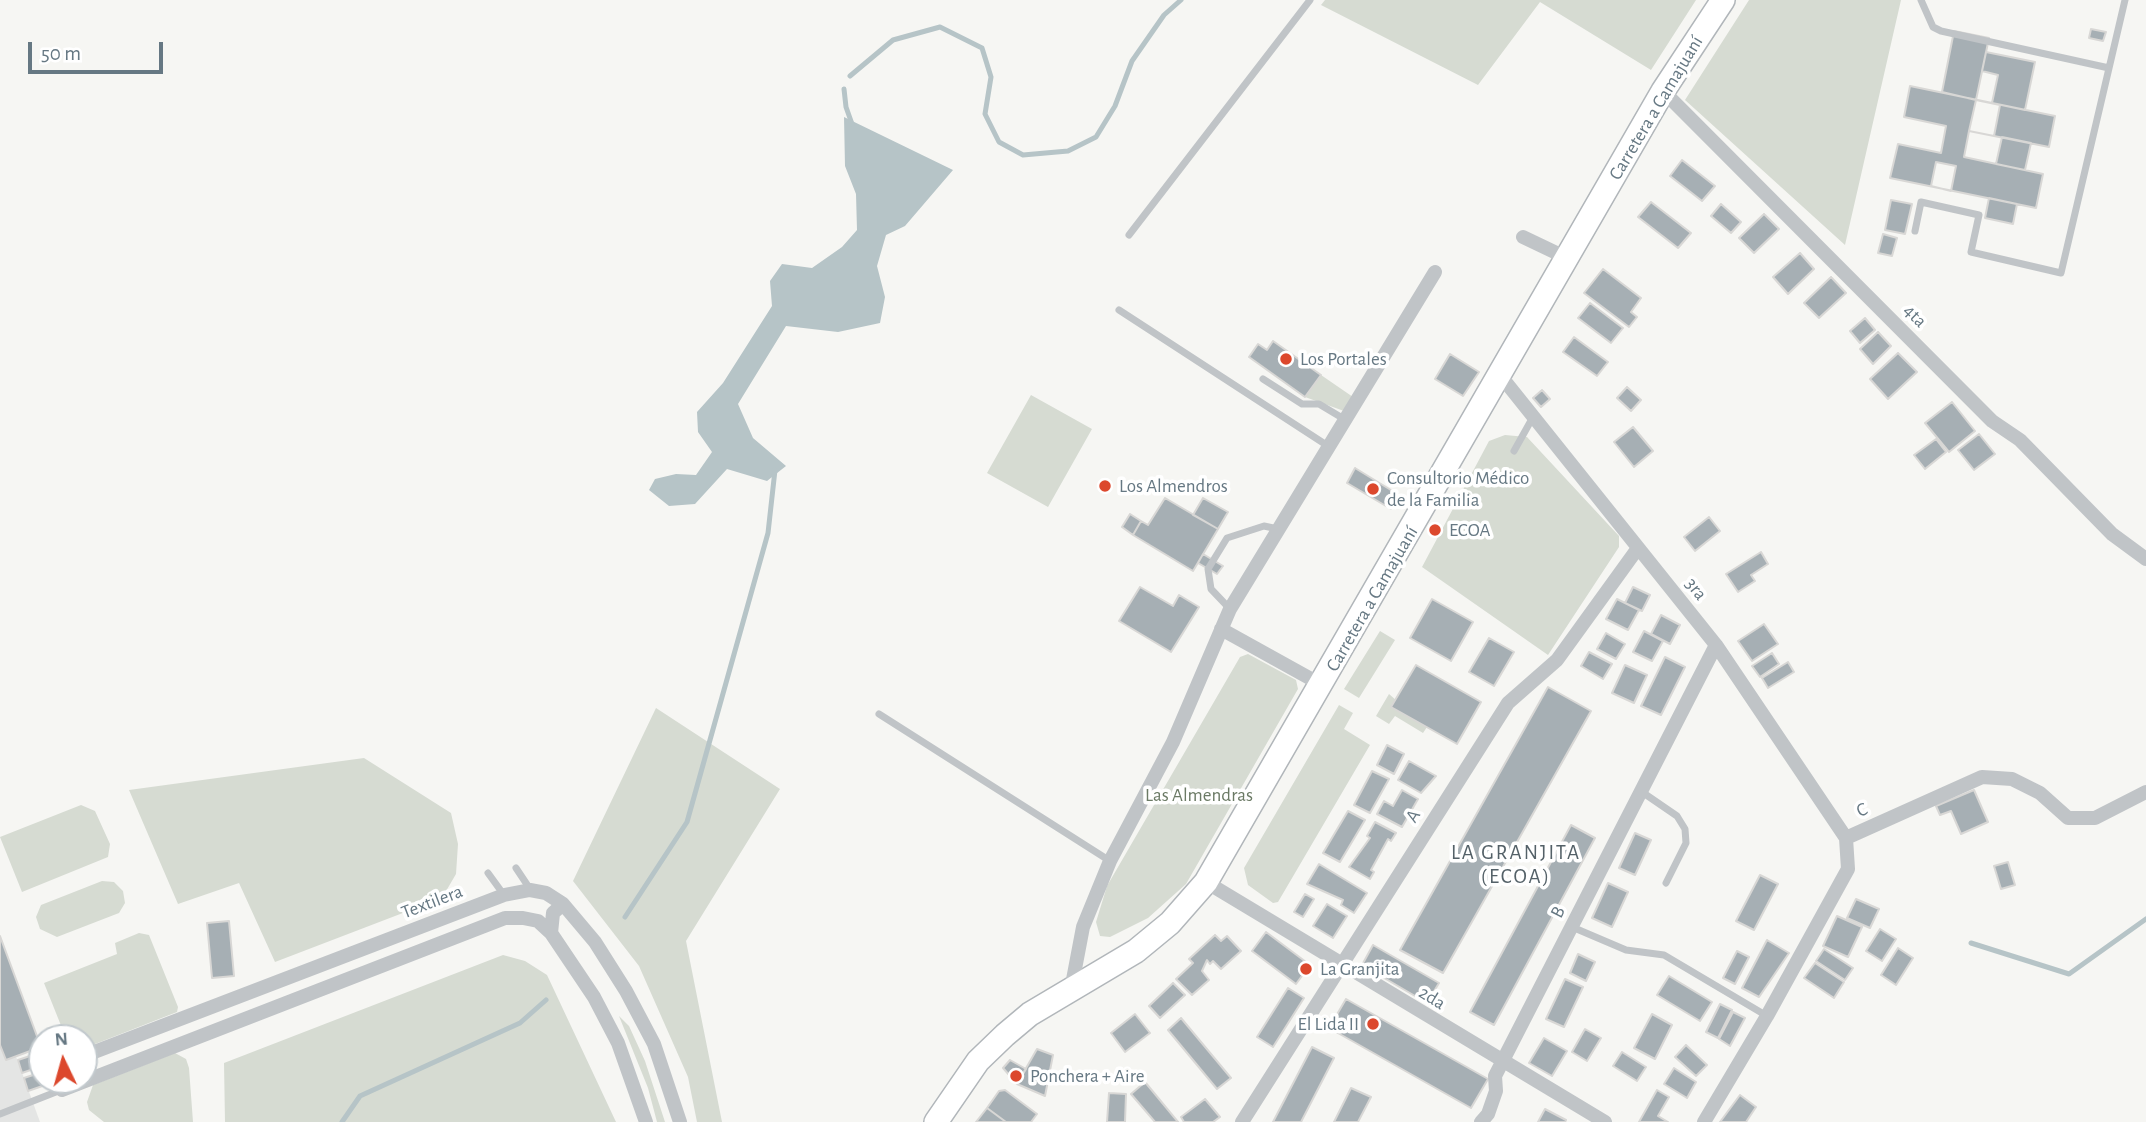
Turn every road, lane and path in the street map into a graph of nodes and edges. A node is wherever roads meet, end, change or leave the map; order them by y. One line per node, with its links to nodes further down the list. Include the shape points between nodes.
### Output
1 (1310, 0): 8 (lane)
2 (1921, 0): 5 (lane, via 1933,27 1941,31)
3 (2124, 0): 5 (lane)
4 (1722, 1): 6 (main road, Carretera a Camajuaní)
5 (2109, 68): 7 (lane, via 2061,273 1970,252 1979,215 1921,202)
6 (1663, 91): 10 (main road, Carretera a Camajuaní); 21 (street, 4ta, via 1992,421 2020,440 2112,534)
7 (1914, 231)
8 (1129, 235)
9 (1523, 237): 10 (street)
10 (1567, 258): 13 (main road, Carretera a Camajuaní)
11 (1435, 272): 16 (street)
12 (1119, 310): 17 (lane)
13 (1500, 375): 15 (street, 3ra); 25 (main road, Carretera a Camajuaní)
14 (1263, 379): 16 (lane, via 1302,404 1320,404)
15 (1533, 416): 18 (lane); 20 (street, 3ra)
16 (1344, 419): 17 (street)
17 (1328, 446): 19 (street)
18 (1514, 450)
19 (1278, 529): 22 (street); 22 (lane, via 1264,526 1227,538 1208,569 1211,589)
20 (1638, 548): 24 (street, 3ra); 41 (street, A, via 1558,660 1508,703)
21 (2146, 559)
22 (1230, 609): 23 (street)
23 (1221, 629): 25 (street); 30 (street, via 1173,742)
24 (1716, 645): 27 (street, B); 29 (street, 3ra)
25 (1322, 685): 33 (main road, Carretera a Camajuaní)
26 (879, 714): 30 (lane)
27 (1642, 792): 34 (lane, via 1677,816 1685,829 1686,843); 39 (street, B)
28 (2146, 792): 29 (street, C, via 2095,818 2067,818 2040,793 2012,779 1982,777)
29 (1846, 838): 43 (street, C, via 1847,869)
30 (1110, 861): 42 (street, via 1083,927)
31 (516, 868): 35 (lane)
32 (488, 873): 36 (lane)
33 (1206, 882): 41 (street, 2da); 42 (main road, Carretera a Camajuaní, via 1170,923 1136,951)
34 (1666, 883)
35 (530, 890): 36 (street, Textilera); 37 (street)
36 (504, 895): 38 (street, via 509,908); 44 (street, Textilera)
37 (563, 904): 40 (street, via 554,913); 50 (street, via 626,990 654,1044)
38 (505, 919): 40 (street, via 538,921); 46 (street)
39 (1572, 927): 43 (lane, via 1626,950 1664,955); 45 (street, B)
40 (551, 933): 49 (street, via 618,1043)
41 (1341, 966): 45 (street, 2da); 52 (street, A)
42 (1070, 990): 51 (main road, Carretera a Camajuaní, via 1030,1014 987,1052)
43 (1767, 1016): 55 (street, C)
44 (98, 1051)
45 (1503, 1062): 53 (street, B, via 1495,1076 1496,1091 1488,1114); 54 (street, 2da)
46 (98, 1073)
47 (46, 1094): 48 (lane)
48 (0, 1114)
49 (646, 1122)
50 (680, 1122)
51 (936, 1122)
52 (1242, 1122)
53 (1481, 1122)
54 (1605, 1122)
55 (1704, 1122)

